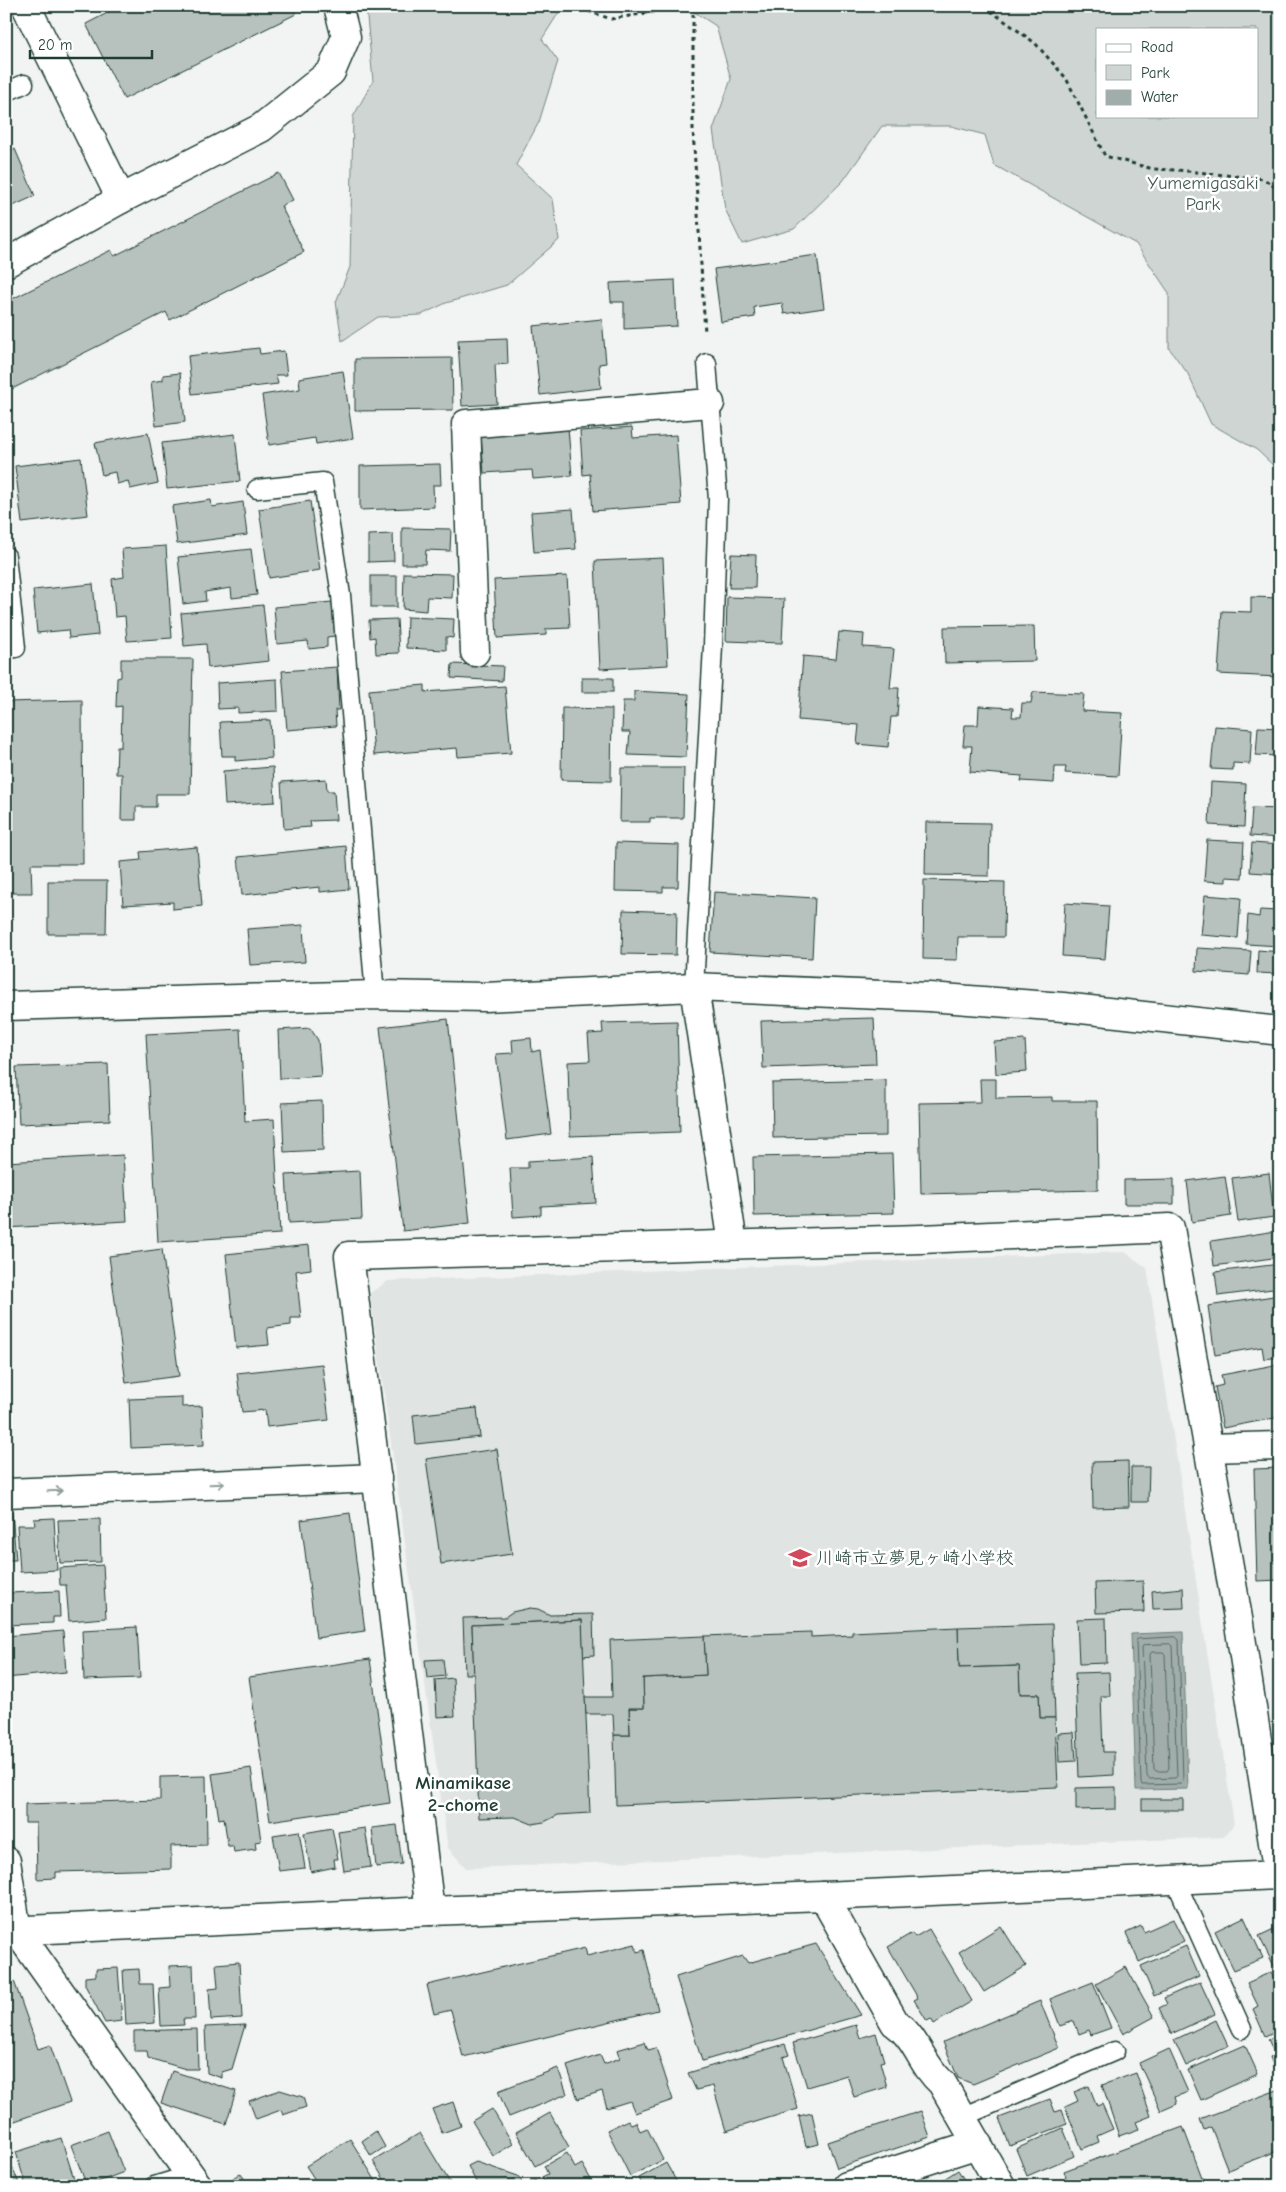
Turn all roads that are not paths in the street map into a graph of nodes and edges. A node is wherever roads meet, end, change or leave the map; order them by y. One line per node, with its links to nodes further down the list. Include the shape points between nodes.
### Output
1 (26, 6): 5 (street)
2 (338, 6): 5 (street, via 346,37 331,72 261,128)
3 (24, 84): 4 (lane)
4 (6, 92)
5 (122, 199): 6 (street)
6 (6, 263)
7 (707, 363): 8 (lane)
8 (710, 403): 12 (street, via 466,424); 13 (lane, via 718,499)
9 (257, 489): 14 (lane, via 323,482 342,595)
10 (6, 556): 11 (lane, via 16,648)
11 (6, 649)
12 (475, 652)
13 (694, 987): 14 (street, via 485,997); 16 (street, via 929,997 1064,1007); 17 (street)
14 (374, 996): 15 (street)
15 (6, 1006)
16 (1280, 1032)
17 (733, 1244): 19 (street, via 1170,1228); 20 (street, via 349,1256)
18 (1280, 1446): 19 (street)
19 (1208, 1448): 23 (street)
20 (377, 1478): 21 (street, one-way to 20); 26 (street)
21 (6, 1493)
22 (6, 1861): 27 (street)
23 (1279, 1875): 24 (street)
24 (1175, 1880): 25 (street); 28 (lane)
25 (823, 1896): 26 (street); 30 (street, via 895,2022 907,2031 931,2074 942,2083)
26 (430, 1911): 27 (street)
27 (12, 1931): 32 (street)
28 (1242, 2029)
29 (1115, 2051): 30 (lane)
30 (962, 2117): 31 (street)
31 (978, 2144): 34 (street); 35 (street)
32 (195, 2180): 33 (lane)
33 (154, 2186)
34 (847, 2186)
35 (1001, 2186)

